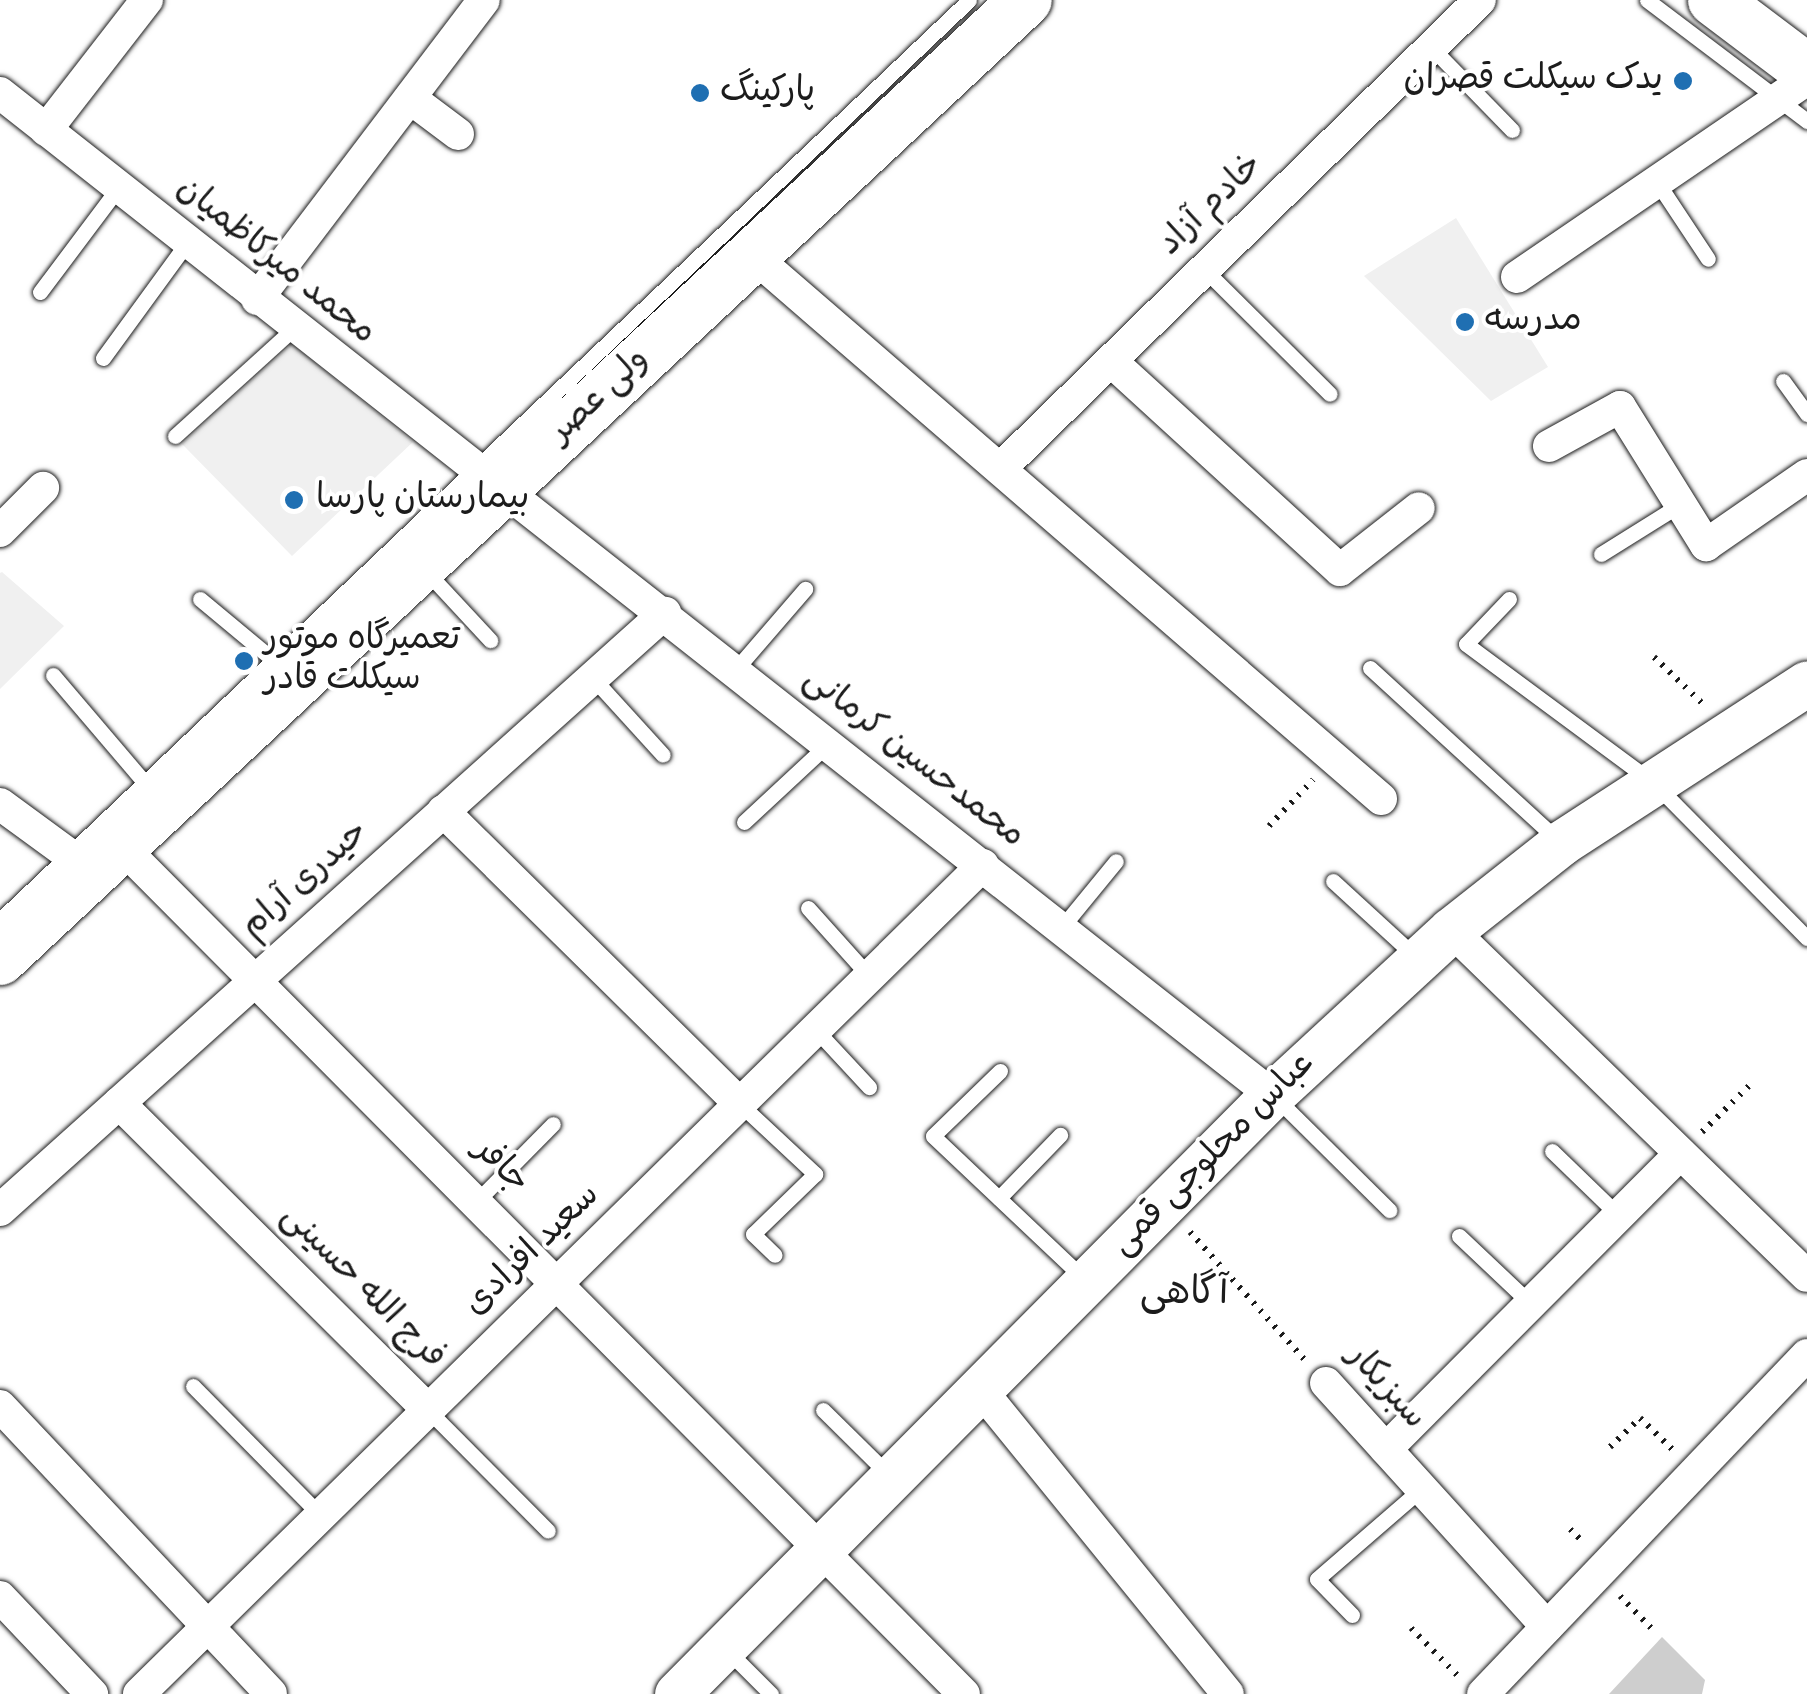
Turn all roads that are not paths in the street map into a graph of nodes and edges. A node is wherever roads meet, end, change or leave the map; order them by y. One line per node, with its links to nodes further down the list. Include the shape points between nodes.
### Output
1 (147, 0): 14 (street)
2 (484, 0): 12 (street)
3 (969, 0): 36 (lane)
4 (1026, 0): 20 (main road, ولی عصر)
5 (1480, 0): 8 (street, خادم آزاد)
6 (1647, 0): 10 (lane)
7 (1714, 0): 10 (main road)
8 (1432, 47): 15 (lane); 22 (street, خادم آزاد)
9 (1807, 79): 10 (street)
10 (1793, 85): 13 (lane); 17 (street)
11 (0, 93): 14 (street, محمد میرکاظمیان)
12 (410, 98): 16 (street); 25 (street)
13 (1807, 120)
14 (46, 130): 18 (street, محمد میرکاظمیان)
15 (1512, 130)
16 (458, 134)
17 (1657, 182): 21 (lane); 23 (street)
18 (118, 188): 19 (street, محمد میرکاظمیان); 24 (lane)
19 (187, 242): 25 (street, محمد میرکاظمیان); 27 (lane)
20 (751, 254): 34 (street); 36 (main road, ولی عصر)
21 (1708, 259)
22 (1204, 270): 28 (street, خادم آزاد); 30 (lane)
23 (1518, 277)
24 (40, 292)
25 (258, 299): 26 (street, محمد میرکاظمیان)
26 (294, 328): 32 (lane); 36 (street, محمد میرکاظمیان)
27 (103, 358)
28 (1111, 361): 34 (street, خادم آزاد); 39 (street, via 1340,570)
29 (1783, 382): 31 (lane)
30 (1330, 394)
31 (1807, 414)
32 (175, 436)
33 (1549, 446): 38 (street, via 1620,406)
34 (1000, 470): 58 (street)
35 (1807, 475): 38 (street, via 1706,546)
36 (489, 479): 42 (main road, ولی عصر); 46 (street, محمدحسین کرمانی); 49 (lane)
37 (42, 488): 40 (street)
38 (1681, 504): 41 (lane)
39 (1419, 508)
40 (0, 531)
41 (1601, 554)
42 (420, 564): 47 (lane); 49 (main road, ولی عصر)
43 (806, 589): 50 (lane)
44 (200, 599): 49 (lane)
45 (1509, 599): 56 (lane, via 1466,644)
46 (665, 612): 50 (street, محمدحسین کرمانی); 52 (street, حیدری آرام)
47 (490, 640)
48 (1370, 668): 62 (lane)
49 (285, 670): 57 (main road, ولی عصر)
50 (736, 670): 54 (street, محمدحسین کرمانی)
51 (54, 675): 57 (lane)
52 (592, 677): 55 (lane); 60 (street, حیدری آرام)
53 (1807, 683): 56 (street, عباس محلوجی قمی)
54 (829, 743): 61 (lane); 65 (street, محمدحسین کرمانی)
55 (663, 755)
56 (1654, 783): 62 (street, عباس محلوجی قمی); 70 (lane)
57 (154, 794): 63 (main road, ولی عصر)
58 (1381, 799)
59 (0, 804): 63 (street, جافر)
60 (443, 812): 74 (street, حیدری آرام); 80 (street)
61 (744, 822)
62 (1560, 842): 71 (street, عباس محلوجی قمی)
63 (94, 857): 68 (lane); 72 (main road, ولی عصر); 74 (street, جافر)
64 (1116, 861): 69 (lane)
65 (983, 865): 69 (street, محمدحسین کرمانی); 73 (street, سعید افرادی)
66 (1333, 881): 71 (lane)
67 (808, 908): 73 (lane)
68 (0, 920)
69 (1062, 928): 78 (street, محمدحسین کرمانی)
70 (1807, 938)
71 (1435, 945): 78 (street, عباس محلوجی قمی); 84 (street)
72 (0, 958)
73 (870, 977): 75 (street, سعید افرادی)
74 (256, 980): 79 (street, حیدری آرام); 86 (street, جافر)
75 (816, 1030): 77 (lane); 80 (street, سعید افرادی)
76 (1000, 1071): 85 (lane, via 933,1136)
77 (869, 1087)
78 (1272, 1094): 88 (lane); 94 (street, عباس محلوجی قمی)
79 (119, 1102): 87 (street, حیدری آرام); 101 (street, فرج الله حسینی)
80 (740, 1104): 91 (lane, via 815,1174 753,1234); 93 (street, سعید افرادی)
81 (553, 1124): 86 (lane)
82 (1060, 1134): 85 (lane)
83 (1552, 1152): 89 (lane)
84 (1680, 1154): 89 (street); 92 (street)
85 (999, 1198): 94 (lane)
86 (477, 1201): 93 (street, جافر)
87 (0, 1210)
88 (1389, 1210)
89 (1619, 1216): 95 (street)
90 (1459, 1236): 95 (lane)
91 (775, 1255)
92 (1807, 1276)
93 (558, 1282): 101 (street, سعید افرادی); 108 (street, جافر)
94 (1086, 1282): 99 (street, عباس محلوجی قمی)
95 (1531, 1304): 103 (street)
96 (1807, 1355): 112 (street)
97 (1326, 1383): 103 (street, سبزیکار)
98 (194, 1386): 106 (lane)
99 (980, 1389): 104 (street, عباس محلوجی قمی); 121 (street)
100 (0, 1406): 111 (street)
101 (428, 1410): 106 (street, سعید افرادی); 107 (lane, فرج الله حسینی)
102 (823, 1410): 104 (lane)
103 (1386, 1449): 105 (street, سبزیکار)
104 (892, 1478): 108 (street, عباس محلوجی قمی)
105 (1422, 1488): 110 (lane, via 1317,1579); 112 (street, سبزیکار)
106 (321, 1516): 111 (street, سعید افرادی)
107 (548, 1531)
108 (824, 1546): 113 (street, عباس محلوجی قمی); 120 (street, جافر)
109 (0, 1597): 115 (street)
110 (1352, 1614)
111 (207, 1626): 116 (street, سعید افرادی); 117 (street)
112 (1547, 1627): 114 (street)
113 (724, 1647): 118 (street, عباس محلوجی قمی); 119 (lane)
114 (1472, 1687)
115 (92, 1694)
116 (139, 1694)
117 (271, 1694)
118 (677, 1694)
119 (771, 1694)
120 (964, 1694)
121 (1228, 1694)

